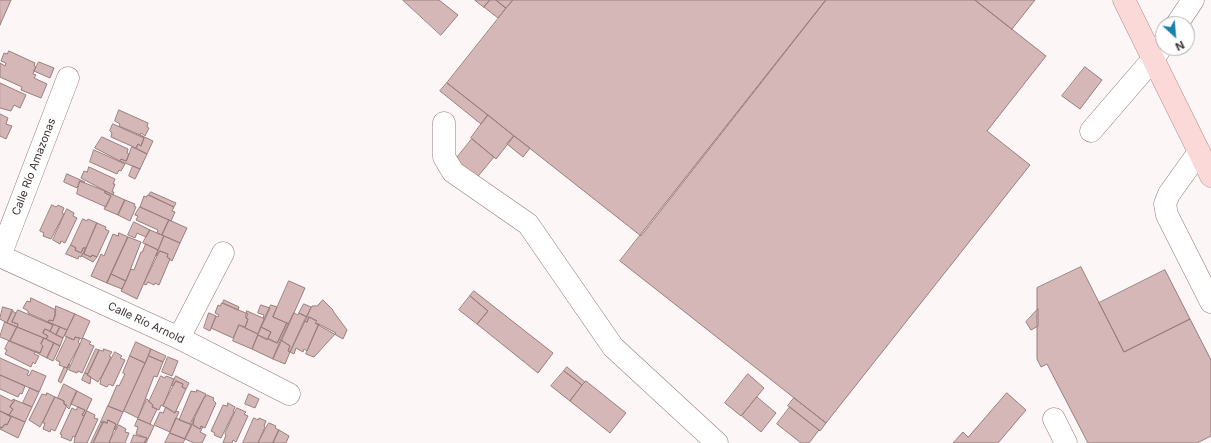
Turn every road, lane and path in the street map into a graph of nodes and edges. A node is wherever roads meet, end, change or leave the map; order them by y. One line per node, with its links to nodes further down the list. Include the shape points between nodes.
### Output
1 (1124, 0): 4 (main road)
2 (1193, 0): 3 (street)
3 (1182, 16)
4 (1155, 46)
5 (1155, 55): 9 (street)
6 (1160, 56): 10 (main road)
7 (68, 78): 13 (street, Calle Río Amazonas)
8 (444, 123): 18 (street, via 444,157 453,172 528,224 613,347)
9 (1091, 131)
10 (1199, 152): 11 (main road); 14 (street, via 1169,194 1166,204 1167,215)
11 (1211, 176)
12 (223, 253): 15 (street)
13 (0, 256): 15 (street, Calle Río Arnold)
14 (1211, 302)
15 (180, 338): 16 (street, Calle Río Arnold)
16 (289, 394)
17 (1054, 419): 19 (street)
18 (717, 443)
19 (1066, 443)

